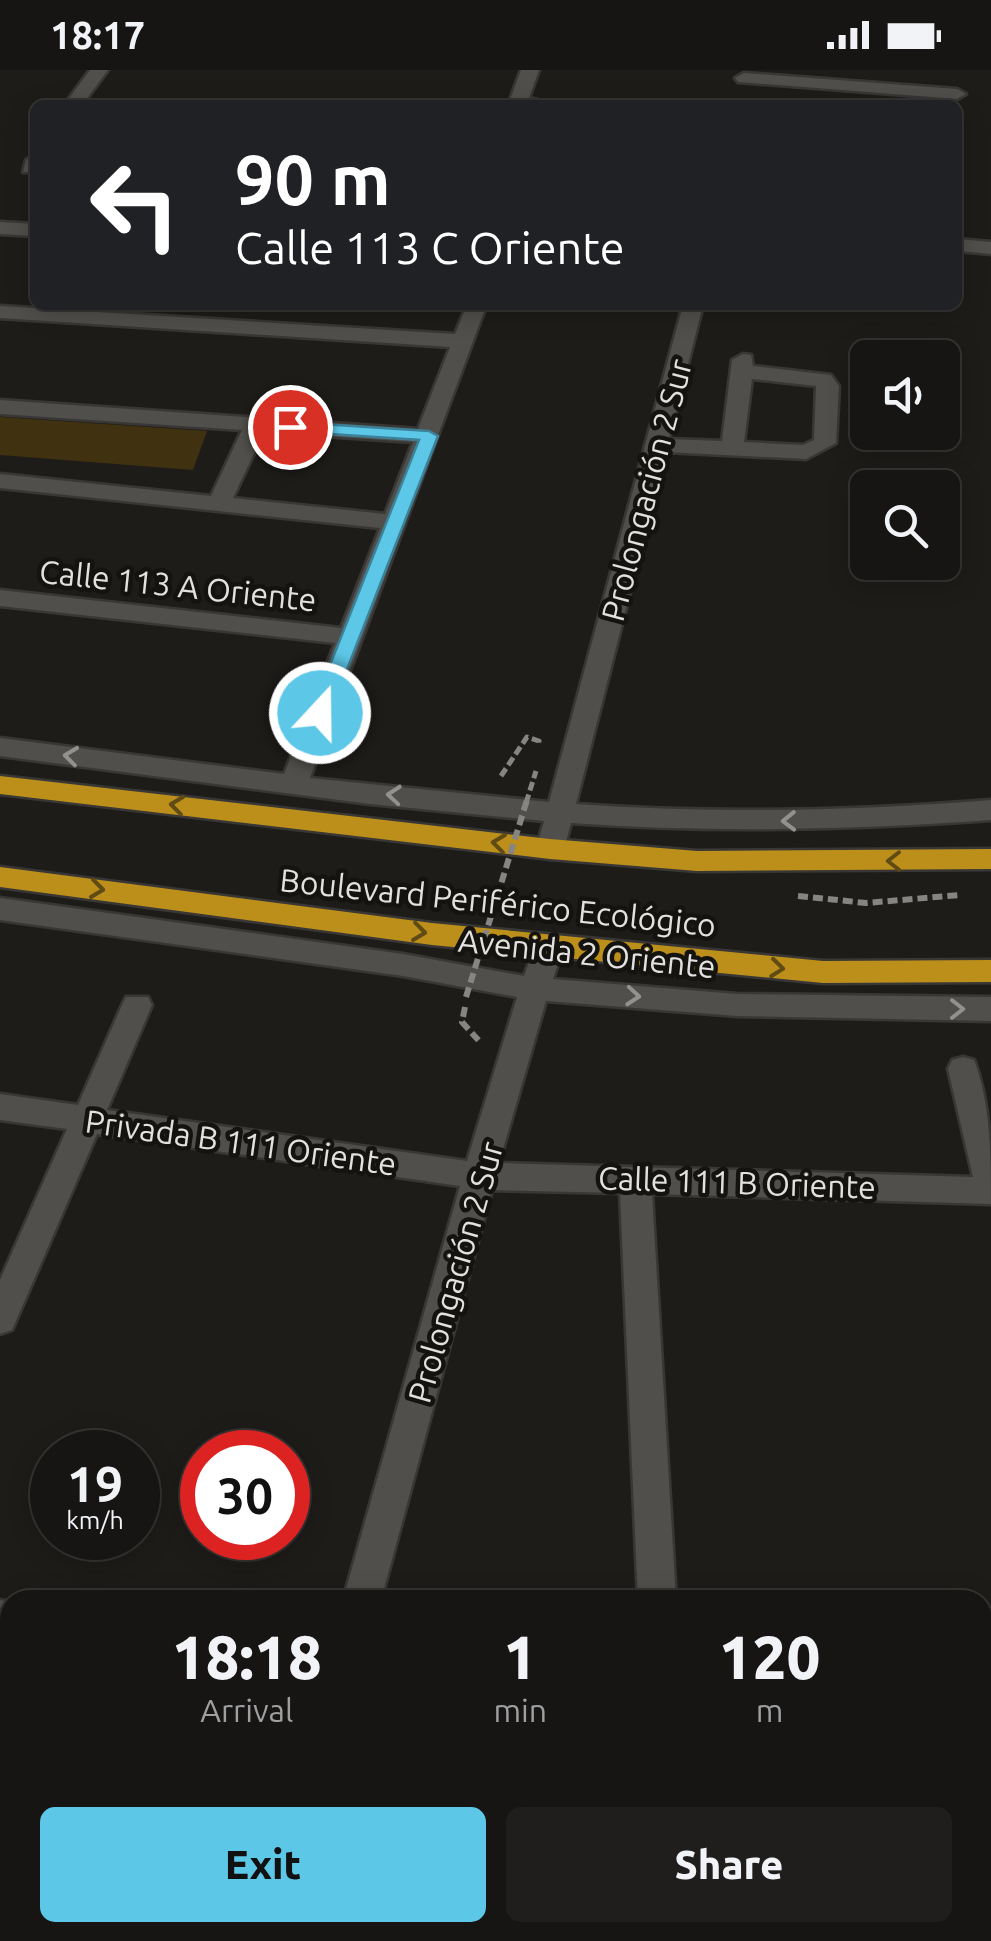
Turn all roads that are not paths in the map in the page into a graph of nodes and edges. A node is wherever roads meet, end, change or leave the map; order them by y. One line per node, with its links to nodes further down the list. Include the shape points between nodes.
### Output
1 (99, 70): 5 (street)
2 (530, 70): 6 (street)
3 (958, 70): 7 (street)
4 (744, 78): 7 (street)
5 (78, 100)
6 (519, 100)
7 (957, 100)
8 (0, 228): 9 (street)
9 (30, 230)
10 (962, 245): 11 (street)
11 (991, 248)
12 (474, 310): 15 (street)
13 (693, 310): 19 (street, Prolongación 2 Sur)
14 (0, 312): 15 (street)
15 (462, 341): 18 (street)
16 (0, 407): 17 (street)
17 (256, 425): 18 (street); 22 (street)
18 (429, 436): 23 (street)
19 (660, 445): 20 (street); 30 (street, Prolongación 2 Sur)
20 (732, 448): 20 (street, via 806,452 825,443 828,386 742,365)
21 (0, 481): 22 (street)
22 (220, 504): 23 (street)
23 (394, 522): 25 (street)
24 (0, 598): 25 (street, Calle 113 A Oriente)
25 (350, 637): 27 (street)
26 (0, 748): 27 (street, one-way to 26)
27 (294, 784): 30 (street, one-way to 27)
28 (0, 785): 31 (highway, Boulevard Periférico Ecológico, one-way to 28)
29 (991, 810): 30 (street, one-way to 30, via 722,822)
30 (560, 816): 31 (street, Prolongación 2 Sur)
31 (550, 849): 32 (highway, Boulevard Periférico Ecológico, one-way to 31, via 698,861)
32 (991, 858)
33 (0, 876): 35 (highway, Boulevard Periférico Ecológico, one-way to 35)
34 (0, 909): 37 (street, Avenida 2 Oriente)
35 (549, 944): 36 (highway, Boulevard Periférico Ecológico, one-way to 36, via 823,972); 37 (street, Prolongación 2 Sur)
36 (991, 971)
37 (536, 989): 39 (street, Avenida 2 Oriente, one-way to 39, via 736,1005); 43 (street, Prolongación 2 Sur)
38 (137, 1005): 42 (street)
39 (991, 1009)
40 (963, 1070): 45 (street)
41 (0, 1107): 42 (street, Privada B 111 Oriente)
42 (90, 1120): 43 (street, Privada B 111 Oriente); 47 (street)
43 (483, 1176): 44 (street, Calle 111 B Oriente); 48 (street, Prolongación 2 Sur)
44 (634, 1177): 46 (street, Calle 111 B Oriente); 49 (street)
45 (991, 1184)
46 (991, 1191)
47 (0, 1319)
48 (365, 1590)
49 (656, 1590)

